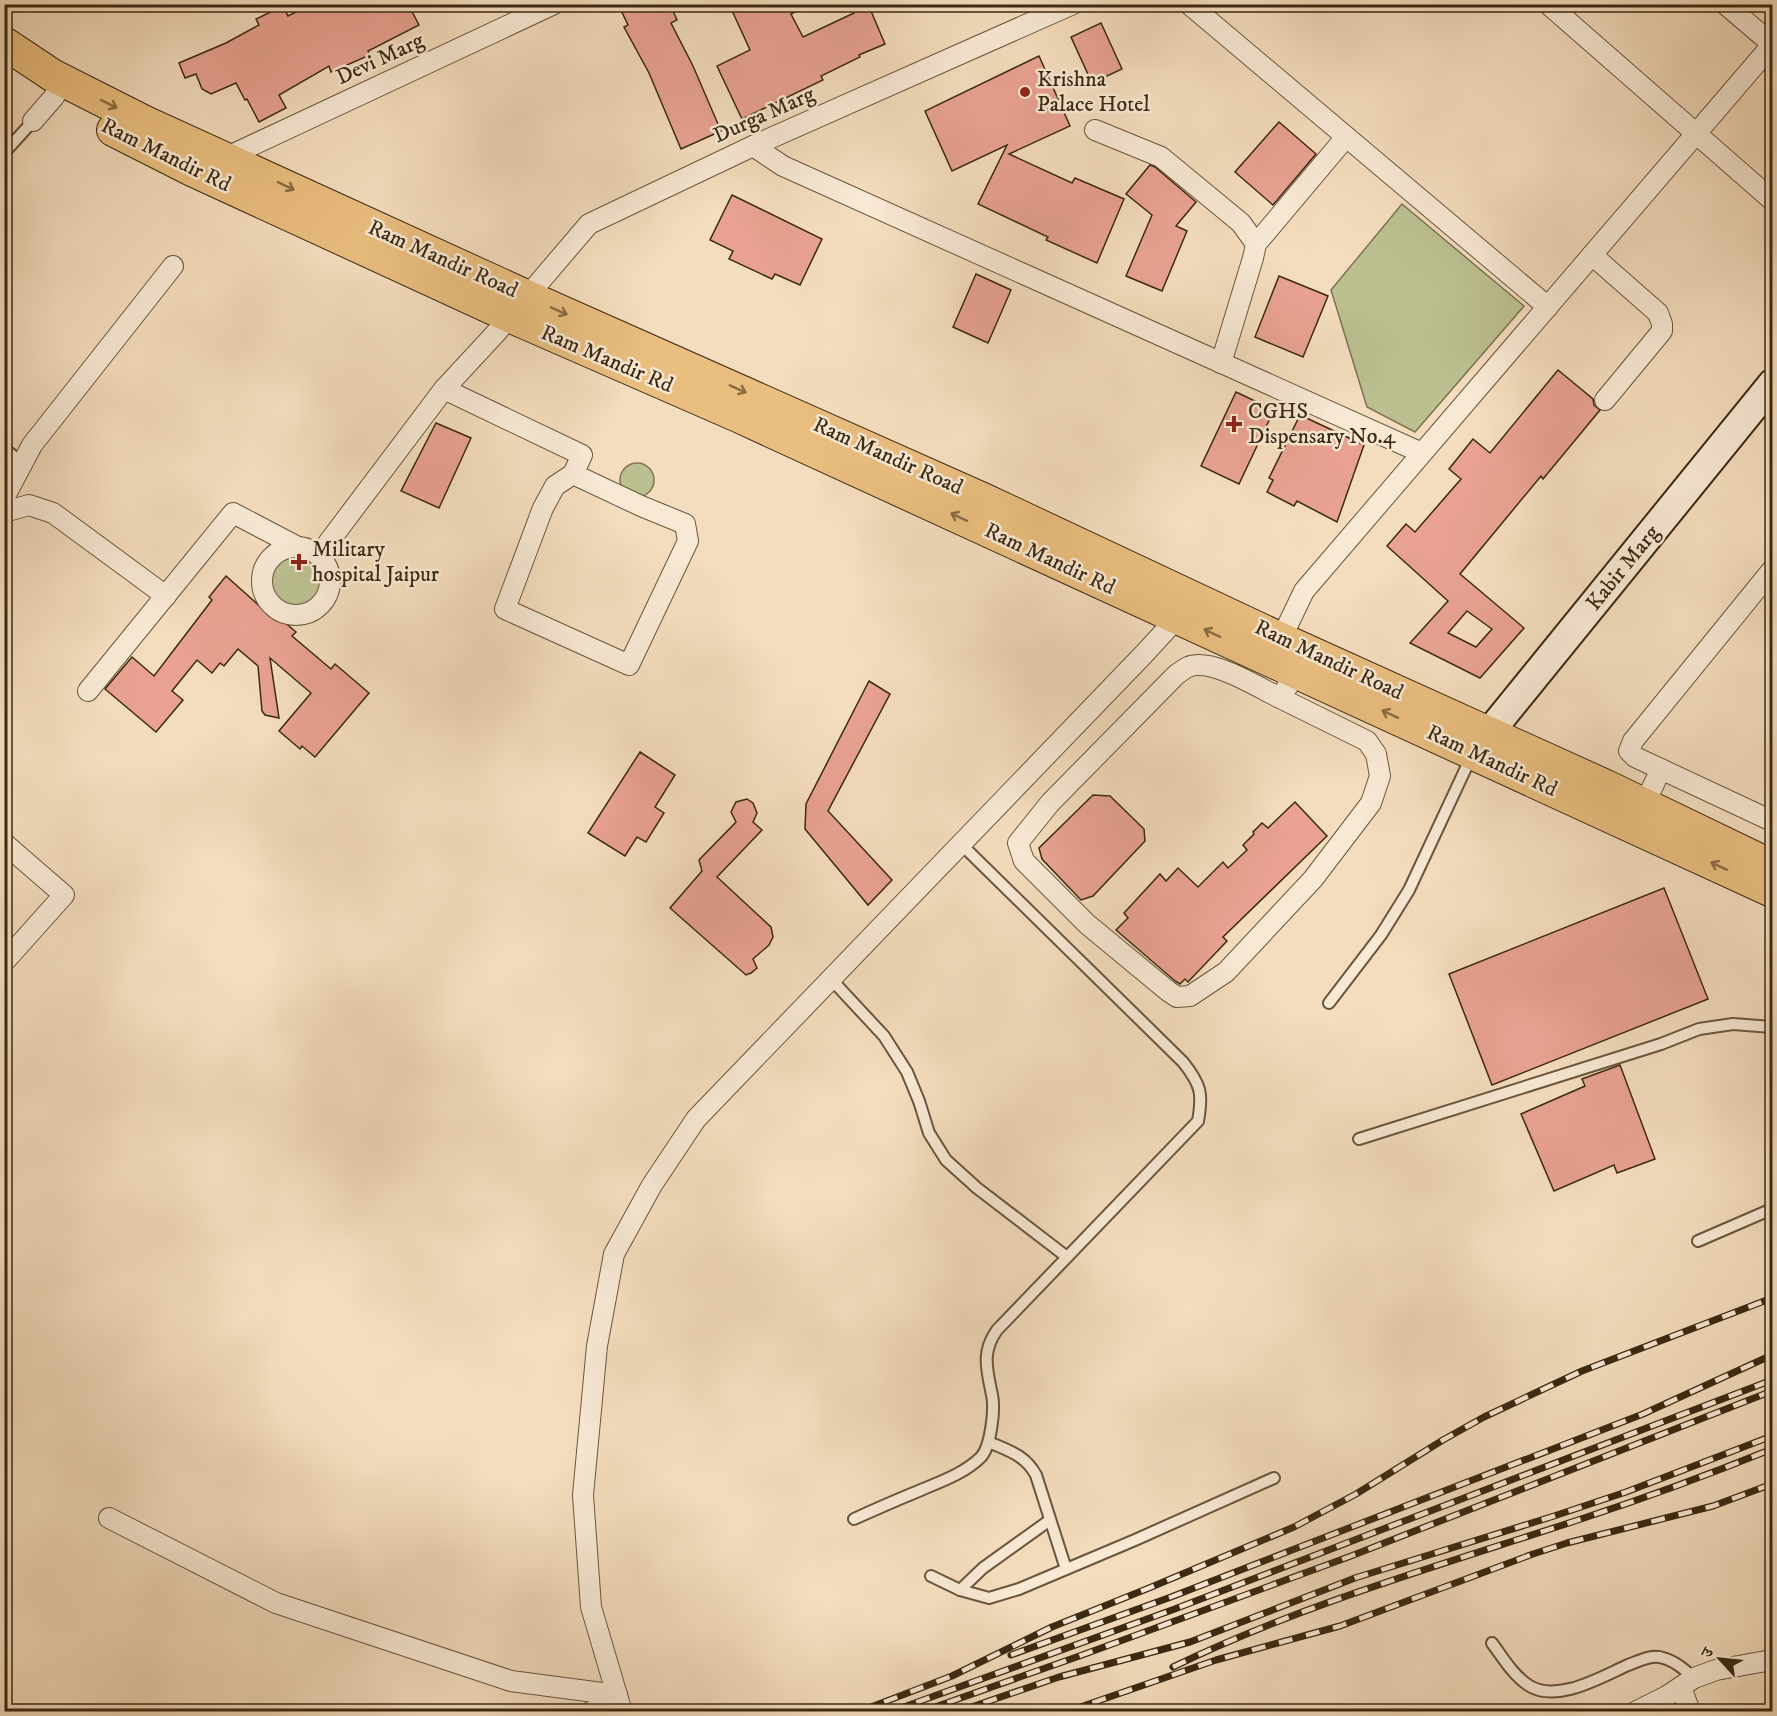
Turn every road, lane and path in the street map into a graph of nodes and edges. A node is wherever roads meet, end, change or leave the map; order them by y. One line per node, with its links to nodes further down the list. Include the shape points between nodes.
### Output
1 (555, 4): 16 (street, Devi Marg)
2 (1074, 4): 14 (street, Durga Marg)
3 (1189, 4): 13 (street)
4 (1548, 4): 12 (street)
5 (1725, 4): 7 (street)
6 (4, 43): 9 (main road)
7 (1773, 45): 12 (street)
8 (4, 68): 9 (main road, Ram Mandir Rd)
9 (58, 89): 10 (street); 16 (main road, Ram Mandir Rd)
10 (33, 121): 15 (lane)
11 (1095, 130): 18 (street, via 1161,157 1241,223)
12 (1696, 134): 17 (street); 19 (street)
13 (1346, 137): 18 (street); 22 (street)
14 (753, 146): 21 (street, Durga Marg, via 589,224); 23 (street, via 783,166)
15 (4, 153)
16 (212, 161): 21 (main road, Ram Mandir Rd)
17 (1773, 200)
18 (1256, 244): 23 (street)
19 (1593, 255): 22 (street); 26 (street, via 1649,303 1662,324 1662,331)
20 (173, 266): 29 (street, via 32,445)
21 (517, 306): 25 (street, Durga Marg); 37 (main road, Ram Mandir Rd, via 738,416)
22 (1548, 307): 28 (street)
23 (1221, 363): 28 (street)
24 (1773, 384): 42 (street, Kabir Marg)
25 (444, 389): 30 (street, via 582,456); 34 (street, Durga Marg)
26 (1605, 400)
27 (4, 449): 29 (lane)
28 (1422, 453): 38 (street, via 1304,591)
29 (23, 463): 31 (street)
30 (573, 474): 30 (street, via 555,486 543,508 505,609 629,665 688,541 685,524)
31 (4, 498)
32 (4, 512): 36 (street, via 29,506 53,513)
33 (296, 546): 34 (street); 34 (street, via 270,558 262,581 268,600 285,614 308,614 328,594 329,570); 36 (street, via 233,513)
34 (319, 555)
35 (1773, 570): 43 (street, via 1629,746 1631,755)
36 (166, 596): 40 (street)
37 (1184, 606): 38 (main road, Ram Mandir Road); 39 (main road, Ram Mandir Rd, one-way to 37); 47 (street)
38 (1281, 639): 42 (main road, Ram Mandir Road)
39 (1297, 672): 41 (street); 42 (main road, Ram Mandir Rd, one-way to 39)
40 (88, 691)
41 (1280, 698): 41 (street, via 1219,669 1190,666 1176,675 1050,803 1018,843 1024,861 1087,924 1177,997 1190,996 1226,972 1313,879 1371,803 1380,776 1376,754 1367,741)
42 (1481, 742): 44 (main road, Ram Mandir Rd); 52 (lane, via 1409,890 1381,935)
43 (1661, 770): 44 (street); 45 (street)
44 (1639, 815): 48 (main road); 49 (main road, Ram Mandir Rd, one-way to 44)
45 (1773, 821)
46 (4, 843): 50 (street, via 64,895)
47 (961, 844): 51 (street); 57 (lane, via 1183,1062 1195,1077 1202,1099 1198,1121)
48 (1773, 866)
49 (1773, 891)
50 (4, 962)
51 (831, 979): 57 (lane, via 890,1045 907,1072 929,1133 946,1160); 70 (street, via 696,1119 652,1185 614,1254 597,1346 583,1495 591,1607)
52 (1329, 1003)
53 (1773, 1027): 54 (lane, via 1732,1023 1699,1029)
54 (1359, 1139)
55 (1773, 1209): 56 (lane)
56 (1698, 1241)
57 (1067, 1257): 58 (lane, via 997,1330 986,1347 993,1400)
58 (989, 1442): 61 (lane, via 982,1455 962,1472); 62 (lane, via 1029,1463)
59 (1274, 1478): 63 (lane)
60 (109, 1518): 69 (street, via 276,1603 512,1681)
61 (854, 1519)
62 (1050, 1520): 63 (lane); 65 (lane, via 982,1568)
63 (1066, 1569): 65 (lane, via 989,1598)
64 (931, 1576): 65 (lane)
65 (960, 1590)
66 (1492, 1643): 68 (lane, via 1510,1668 1528,1685 1542,1691 1576,1687 1645,1658 1661,1657 1675,1663)
67 (1773, 1660): 68 (street, via 1716,1670)
68 (1687, 1682): 73 (street); 74 (street)
69 (585, 1691): 70 (street); 71 (street)
70 (620, 1703): 72 (street)
71 (578, 1712)
72 (591, 1712)
73 (1635, 1712)
74 (1690, 1712)

